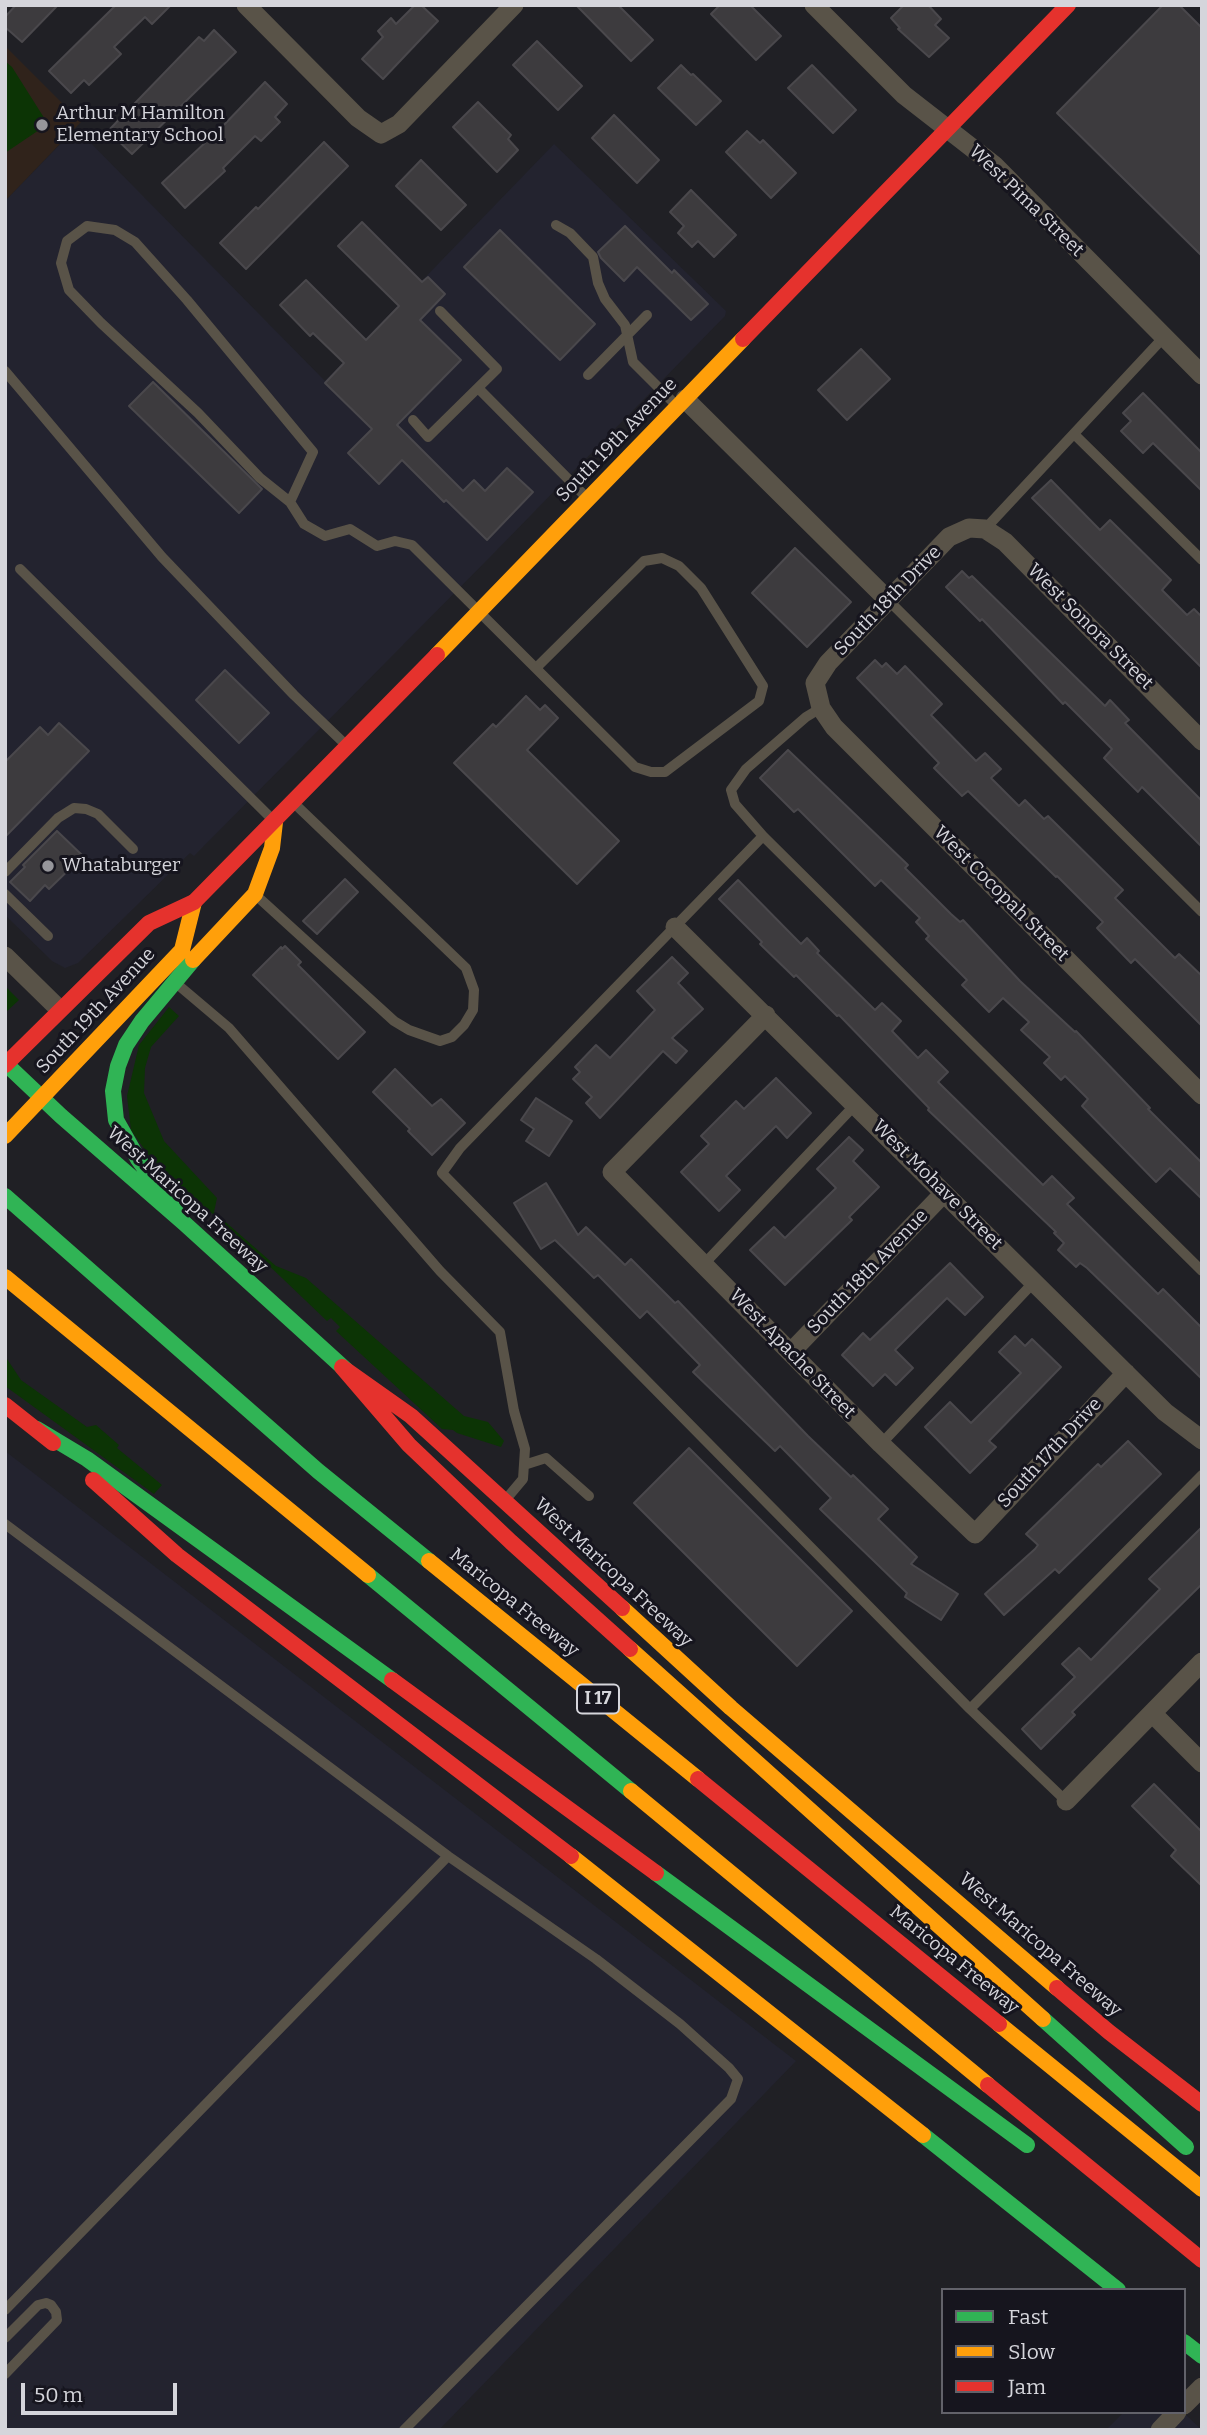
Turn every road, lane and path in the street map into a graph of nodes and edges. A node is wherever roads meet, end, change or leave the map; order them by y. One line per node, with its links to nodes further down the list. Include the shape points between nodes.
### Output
1 (246, 5): 2 (street, via 358,118 381,134 399,124)
2 (514, 5)
3 (814, 5): 5 (street, West Pima Street, via 904,94)
4 (1068, 5): 5 (main road, South 19th Avenue)
5 (948, 130): 10 (street, West Pima Street, via 994,165); 15 (main road, South 19th Avenue)
6 (556, 225): 9 (lane, via 593,257 605,299)
7 (440, 311): 14 (lane, via 497,369)
8 (647, 315): 9 (lane)
9 (628, 335): 13 (lane); 15 (lane, via 633,362)
10 (1164, 337): 12 (street, West Pima Street); 17 (lane)
11 (5, 371): 29 (lane, via 162,557)
12 (1202, 374)
13 (588, 375)
14 (478, 388): 16 (lane, via 428,437); 18 (lane)
15 (682, 403): 18 (main road, South 19th Avenue); 23 (street)
16 (413, 420)
17 (1074, 434): 20 (lane); 21 (lane)
18 (588, 499): 24 (main road, South 19th Avenue)
19 (290, 502): 19 (lane, via 69,290 61,263 67,242 87,226 115,230 135,242 313,452); 24 (lane, via 304,524 325,537 350,529 377,545 395,541 412,545)
20 (977, 529): 23 (street, South 18th Drive, via 949,537); 28 (street, West Sonora Street, via 1005,542)
21 (1202, 560)
22 (20, 569): 31 (lane)
23 (888, 600): 26 (street, South 18th Drive, via 828,663); 38 (lane)
24 (479, 613): 25 (lane); 29 (main road, South 19th Avenue)
25 (536, 668): 25 (lane, via 635,767 651,772 664,772 734,721 760,701 763,686 701,588 679,566 662,558 644,561)
26 (816, 683): 27 (street, West Cocopah Street)
27 (821, 708): 32 (lane, via 746,769 732,790 735,804); 46 (street, West Cocopah Street, via 834,727)
28 (1202, 740)
29 (348, 747): 30 (main road, South 19th Avenue)
30 (294, 803): 31 (main road, South 19th Avenue); 36 (lane, via 466,968 474,990 473,1010 452,1037 440,1041 408,1030)
31 (275, 822): 36 (main road); 37 (main road, South 19th Avenue)
32 (763, 836): 39 (lane); 54 (lane)
33 (133, 849): 34 (lane, via 98,814 74,808 58,818)
34 (5, 872)
35 (5, 894): 40 (lane)
36 (255, 894): 42 (main road)
37 (194, 902): 43 (main road, South 19th Avenue, via 149,922); 47 (main road, South 19th Avenue, via 182,950)
38 (1202, 912)
39 (675, 927): 44 (street, West Mohave Street); 71 (lane, via 460,1147 442,1173)
40 (48, 936)
41 (5, 956): 43 (street)
42 (174, 982): 52 (main road, via 126,1045 113,1091 116,1120 126,1141); 64 (lane, via 229,1028 440,1271 500,1332 525,1449)
43 (59, 1009): 45 (main road, South 19th Avenue)
44 (766, 1016): 48 (street, West Mohave Street); 53 (street, West Apache Street, via 612,1172)
45 (6, 1064): 47 (main road, West Maricopa Freeway)
46 (1202, 1095)
47 (43, 1098): 49 (main road, South 19th Avenue); 52 (main road, West Maricopa Freeway)
48 (855, 1105): 50 (street, West Mohave Street); 53 (lane)
49 (5, 1136)
50 (944, 1193): 56 (street, West Mohave Street); 57 (street, South 18th Avenue)
51 (5, 1196): 80 (main road, Maricopa Freeway / I 17, via 318,1471)
52 (184, 1223): 58 (main road, West Maricopa Freeway)
53 (704, 1264): 57 (street, West Apache Street)
54 (1202, 1271)
55 (5, 1277): 81 (main road, I 17)
56 (1034, 1282): 59 (street, West Mohave Street); 63 (lane)
57 (791, 1352): 63 (street, West Apache Street)
58 (342, 1367): 67 (main road, West Maricopa Freeway, via 411,1416); 78 (main road, via 410,1446 511,1542)
59 (1126, 1373): 62 (street, West Mohave Street); 69 (street, South 17th Drive)
60 (5, 1405): 61 (main road)
61 (37, 1429): 77 (main road, via 197,1538); 83 (main road, via 177,1555 571,1856)
62 (1202, 1440)
63 (881, 1444): 69 (street, West Apache Street)
64 (524, 1465): 66 (lane, via 545,1458); 67 (lane, via 523,1479)
65 (1202, 1475): 71 (lane)
66 (589, 1496)
67 (504, 1501): 76 (main road, West Maricopa Freeway, via 731,1708 1109,2032)
68 (5, 1524): 75 (lane)
69 (975, 1534)
70 (1202, 1662): 72 (street)
71 (970, 1709): 74 (lane)
72 (1152, 1713): 73 (street); 74 (street)
73 (1202, 1763)
74 (1066, 1801)
75 (449, 1856): 84 (lane); 92 (lane, via 607,1967 680,2024 738,2079 731,2099)
76 (1202, 2104)
77 (1041, 2155)
78 (1202, 2161)
79 (1076, 2176): 81 (main road)
80 (1202, 2189)
81 (1149, 2217): 82 (main road, I 17)
82 (1202, 2260)
83 (1115, 2288)
84 (5, 2310)
85 (5, 2337): 88 (lane, via 38,2305 46,2303 56,2312 57,2320)
86 (1186, 2344): 87 (main road)
87 (1202, 2356)
88 (5, 2375)
89 (1202, 2387): 90 (street)
90 (1186, 2403)
91 (1175, 2414): 93 (street)
92 (404, 2430)
93 (1160, 2430)

